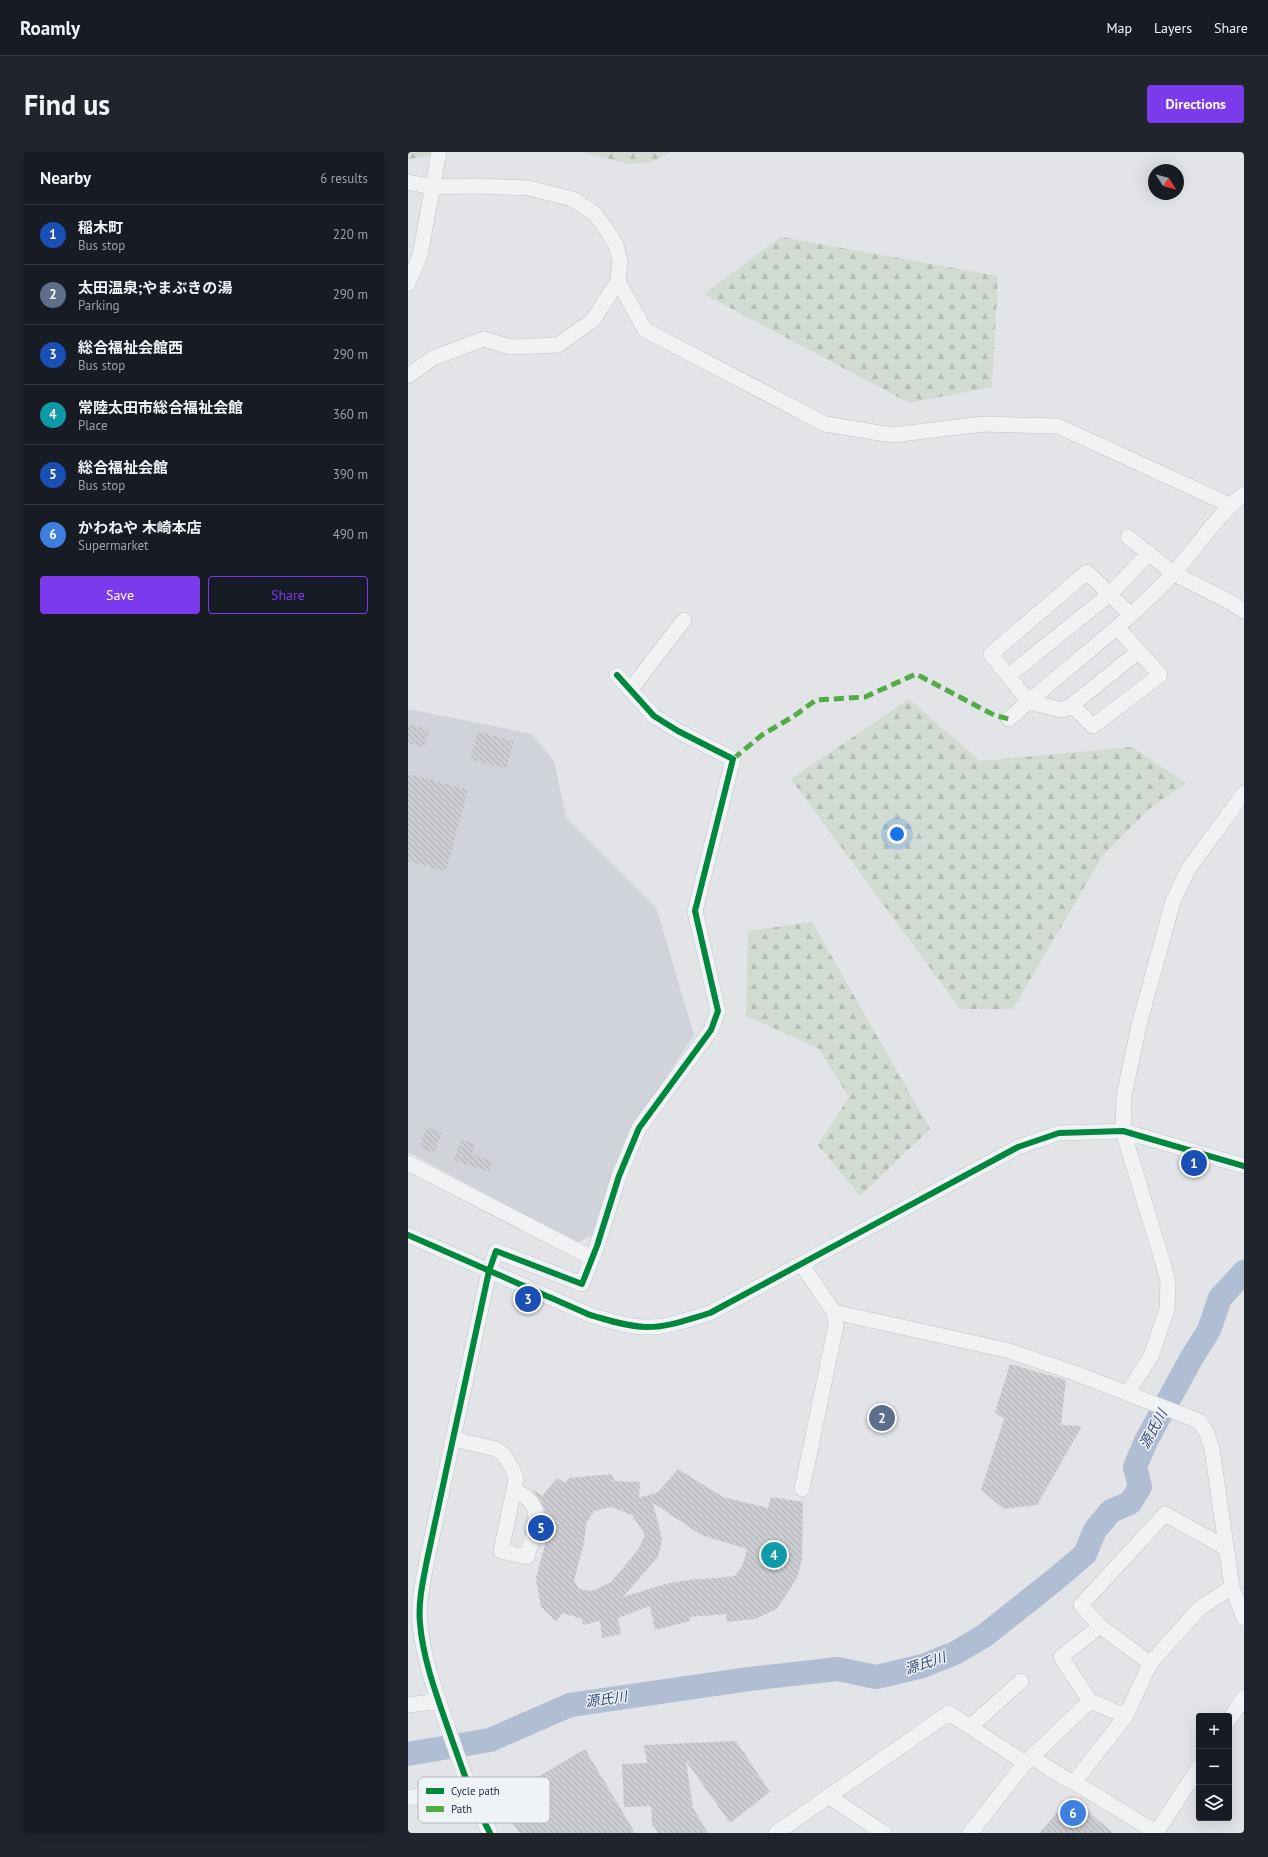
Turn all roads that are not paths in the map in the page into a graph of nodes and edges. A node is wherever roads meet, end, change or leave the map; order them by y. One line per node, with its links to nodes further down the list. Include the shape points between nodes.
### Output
1 (439, 152): 3 (street)
2 (408, 182): 3 (street)
3 (433, 186): 4 (street, via 529,188 573,199 595,214 616,245 620,261); 5 (street, via 420,256)
4 (618, 282): 6 (street, via 593,320 558,345 511,347 484,339 433,358); 8 (street, via 645,330 825,424 892,435 983,424 1058,426)
5 (408, 284)
6 (408, 376)
7 (1244, 494): 8 (street)
8 (1230, 505): 11 (street)
9 (1128, 537): 10 (street)
10 (1148, 554): 11 (street); 12 (street)
11 (1173, 573): 13 (street); 14 (street)
12 (1110, 594): 14 (street); 19 (street); 19 (street, via 1086,572 991,654)
13 (1244, 611)
14 (1131, 615): 16 (street)
15 (684, 620): 20 (street)
16 (1117, 627): 17 (street); 21 (street)
17 (1139, 651): 22 (street); 22 (street, via 1160,675 1093,726)
18 (617, 675): 20 (street)
19 (1008, 676): 21 (street)
20 (630, 690): 29 (street, via 654,716 733,759 695,911 718,1012 711,1030 640,1128 619,1176)
21 (1028, 702): 22 (street, via 1062,710); 23 (street)
22 (1072, 705)
23 (1009, 720)
24 (1244, 792): 25 (street, via 1188,868 1173,901 1139,1025 1124,1096)
25 (1123, 1132): 27 (street); 30 (street, via 1059,1133 1018,1147); 33 (street, via 1168,1282 1167,1309)
26 (408, 1163): 29 (street)
27 (1244, 1166)
28 (408, 1235): 31 (street)
29 (592, 1258): 31 (street, via 582,1284 496,1251)
30 (802, 1265): 31 (street, via 710,1313 675,1323 647,1327 590,1316); 32 (street)
31 (489, 1271): 34 (street)
32 (834, 1312): 33 (street, via 1006,1350); 36 (street, via 836,1325)
33 (1134, 1395): 37 (street, via 1198,1421 1206,1432 1212,1449)
34 (453, 1439): 35 (street, via 496,1449 503,1454 516,1478); 46 (street, via 421,1592 422,1640)
35 (514, 1489)
36 (802, 1489)
37 (1226, 1548): 38 (street); 40 (street, via 1165,1514 1081,1605)
38 (1232, 1587): 39 (street); 41 (street, via 1200,1608)
39 (1244, 1618)
40 (1100, 1626): 41 (street); 44 (street, via 1061,1657)
41 (1151, 1664): 48 (street)
42 (1021, 1682): 49 (street)
43 (1244, 1697): 47 (street)
44 (1090, 1701): 48 (street); 50 (street)
45 (408, 1704): 46 (street)
46 (441, 1708): 52 (street)
47 (1232, 1715)
48 (1126, 1716): 53 (street)
49 (970, 1727): 50 (street); 55 (street, via 949,1713)
50 (1028, 1760): 53 (street); 61 (street)
51 (1196, 1771): 62 (street)
52 (465, 1777)
53 (1074, 1782): 62 (street)
54 (418, 1796): 56 (street)
55 (828, 1796): 59 (street); 60 (street)
56 (408, 1798)
57 (485, 1823): 58 (street)
58 (490, 1833)
59 (776, 1833)
60 (884, 1833)
61 (970, 1833)
62 (1157, 1833)

